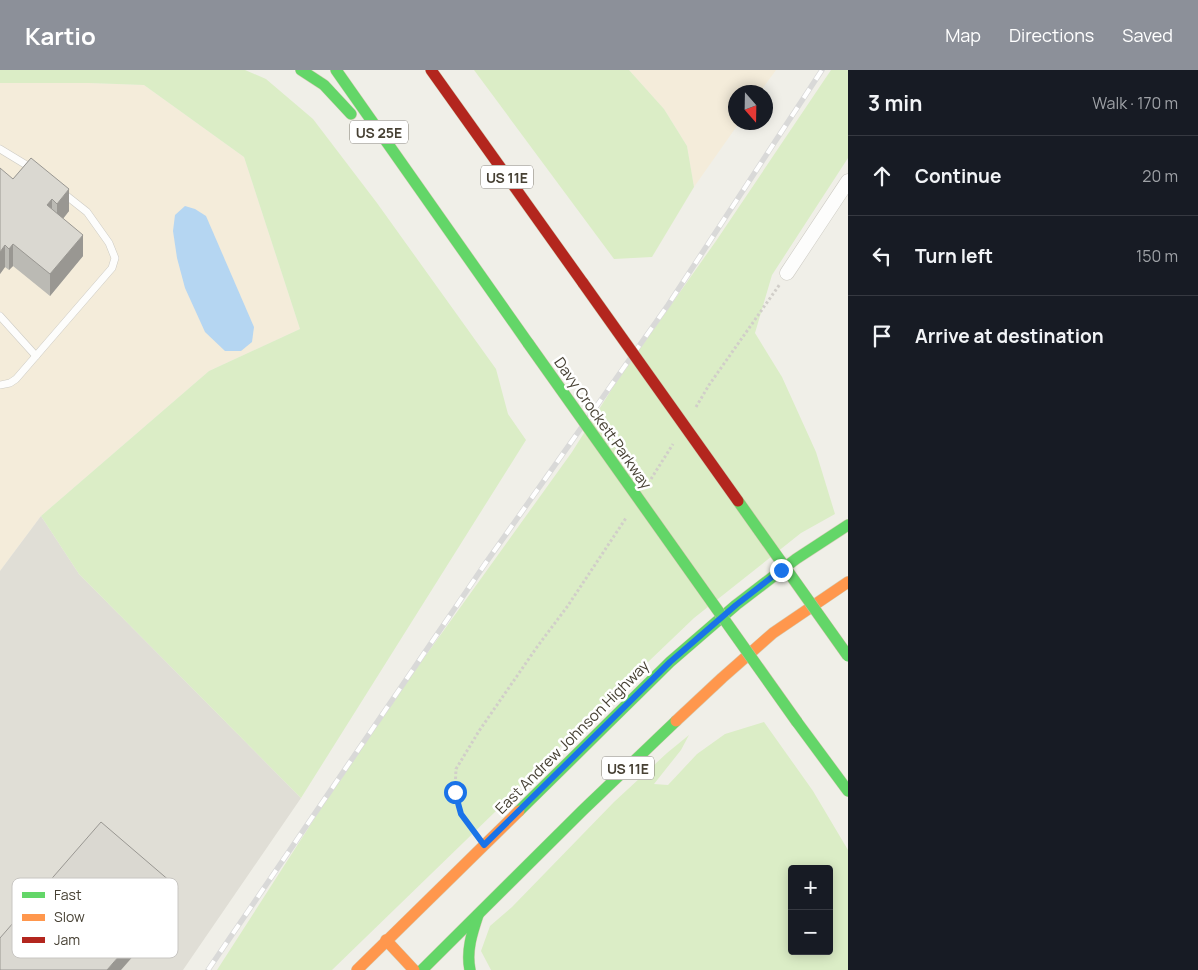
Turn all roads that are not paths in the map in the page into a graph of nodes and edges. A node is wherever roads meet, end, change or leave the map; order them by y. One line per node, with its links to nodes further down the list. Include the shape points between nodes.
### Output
1 (301, 70): 8 (main road, via 324,86)
2 (336, 70): 8 (main road, Davy Crockett Parkway / US 25E)
3 (431, 70): 15 (main road, US 11E, bridge)
4 (0, 149): 5 (lane)
5 (38, 172)
6 (848, 181): 9 (street)
7 (59, 189): 11 (lane, via 87,212 109,243 115,258 112,268)
8 (423, 193): 16 (main road, Davy Crockett Parkway, bridge, via 813,744 815,762)
9 (787, 273)
10 (0, 316): 11 (lane)
11 (36, 356): 12 (lane, via 10,383)
12 (0, 385)
13 (848, 525): 18 (main road, East Andrew Johnson Highway, via 796,559 736,605 670,662)
14 (848, 582): 17 (main road, US 11E, via 773,634 722,678)
15 (848, 656)
16 (842, 793)
17 (478, 915): 21 (main road, US 11E); 22 (main road, via 468,953)
18 (386, 940): 19 (main road, East Andrew Johnson Highway); 20 (main road)
19 (357, 970)
20 (414, 970)
21 (422, 970)
22 (470, 970)

